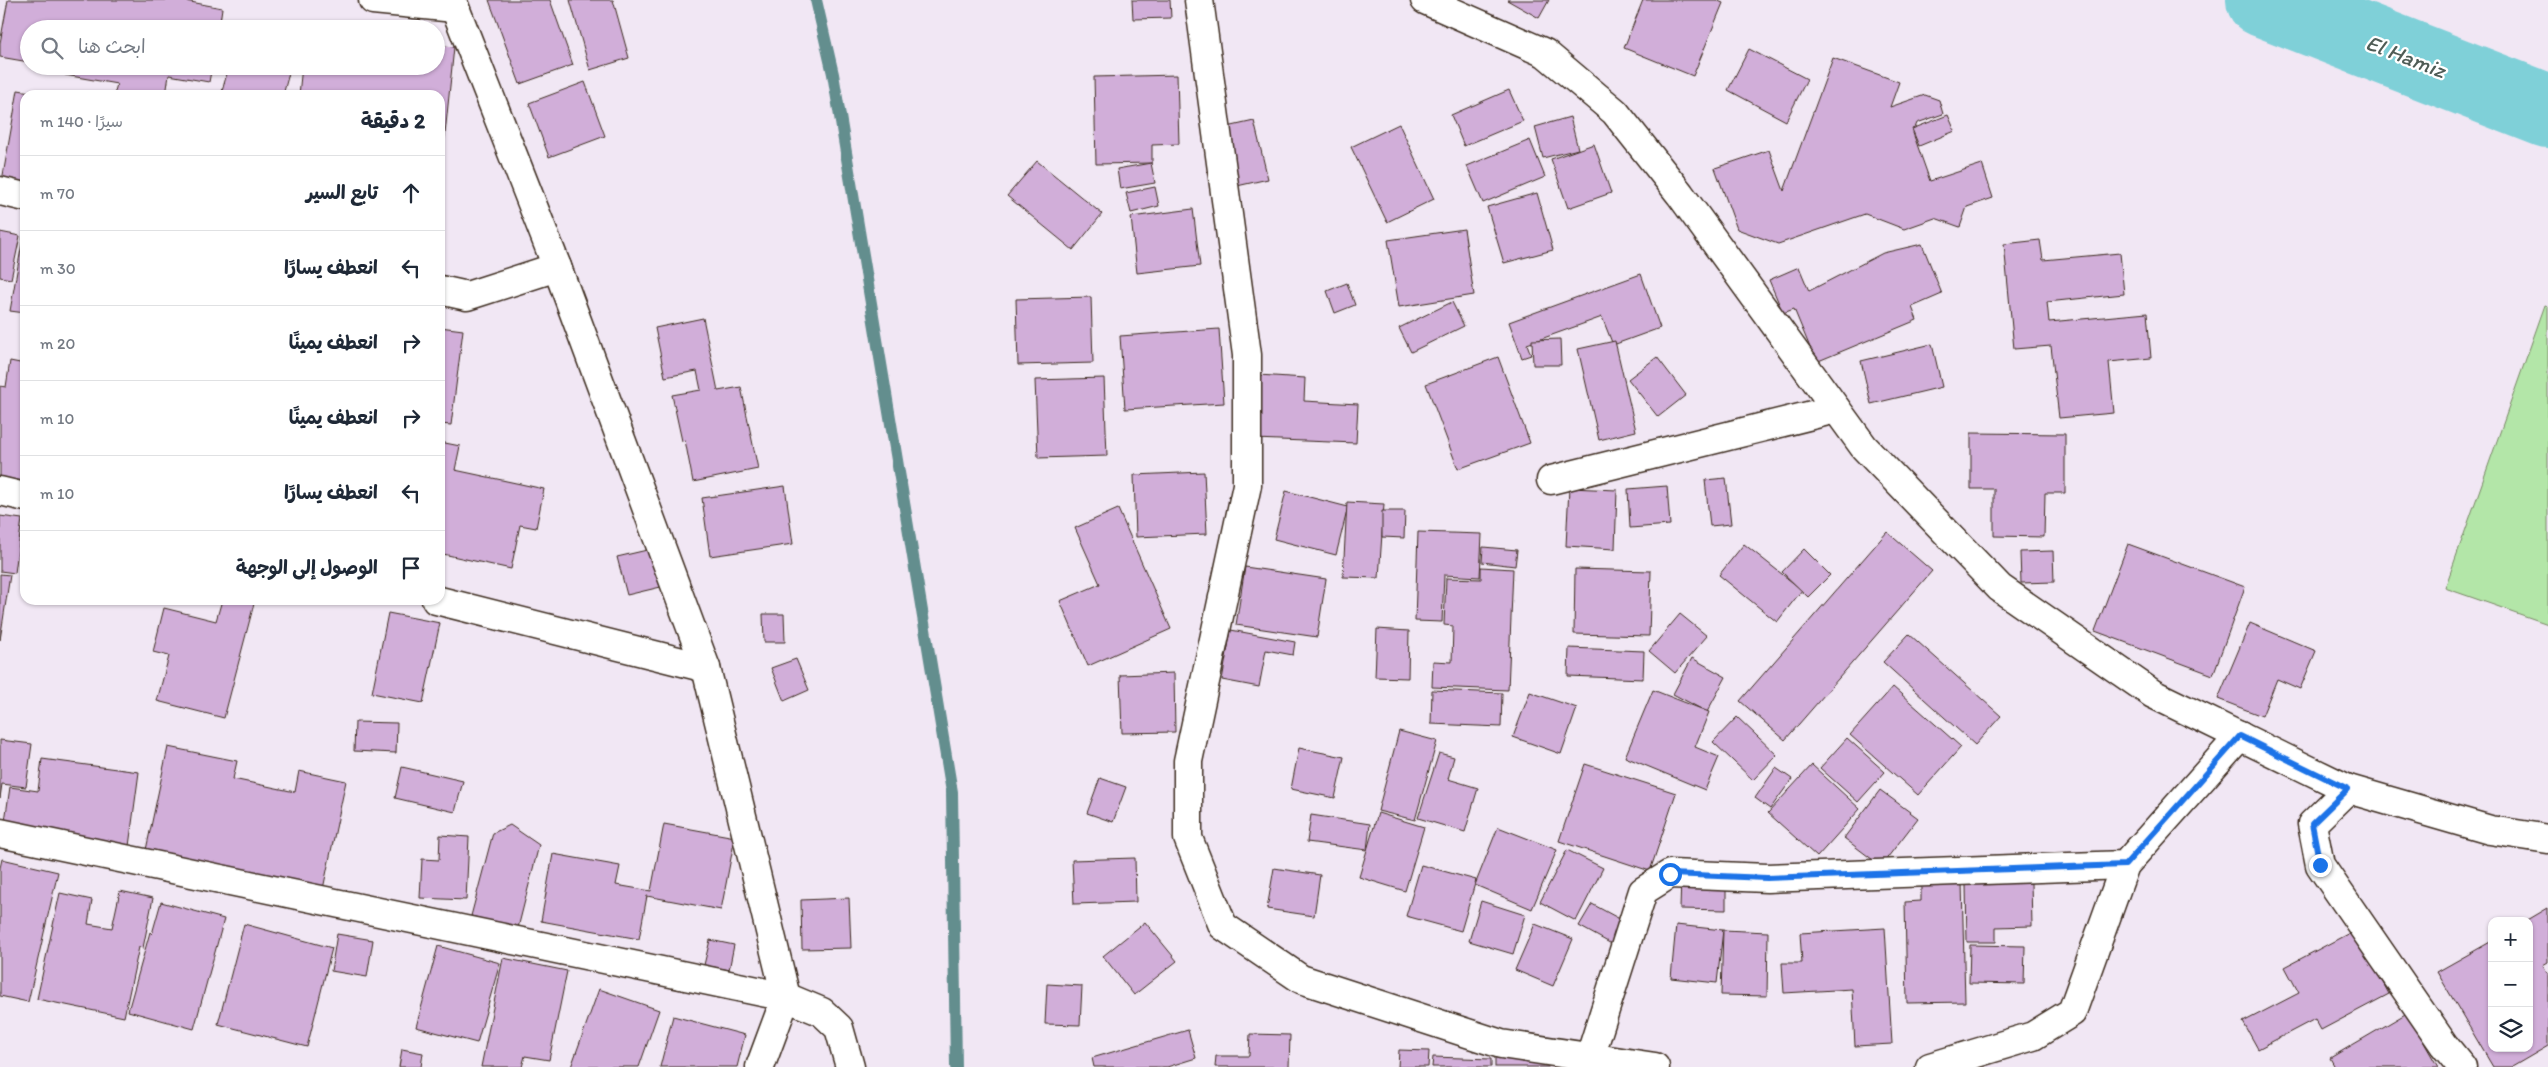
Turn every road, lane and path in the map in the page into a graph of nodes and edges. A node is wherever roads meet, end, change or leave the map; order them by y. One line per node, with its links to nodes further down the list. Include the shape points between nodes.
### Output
1 (373, 0): 4 (street)
2 (1200, 0): 21 (street, via 1247,355 1247,485 1188,762 1188,838 1223,926 1300,979 1501,1044)
3 (1424, 0): 9 (street, via 1545,53 1615,112 1680,194)
4 (454, 4): 7 (street)
5 (0, 191): 6 (street)
6 (20, 196)
7 (557, 267): 8 (street, via 467,296); 14 (street)
8 (445, 291)
9 (1836, 409): 10 (street); 15 (street, via 1864,448 2000,588 2153,694)
10 (1551, 480)
11 (0, 491): 12 (street)
12 (20, 496)
13 (445, 602): 14 (street)
14 (706, 668): 20 (street)
15 (2240, 736): 16 (street); 19 (street)
16 (2348, 789): 18 (street, via 2490,830); 26 (street, via 2312,824 2320,865)
17 (0, 833): 20 (street)
18 (2548, 839)
19 (2125, 865): 21 (street, via 1767,878 1670,874 1643,891); 25 (street, via 2072,1012 2033,1036)
20 (786, 997): 22 (street); 23 (street, via 822,1012 839,1028)
21 (1590, 1057): 24 (street)
22 (760, 1067)
23 (850, 1067)
24 (1656, 1067)
25 (1930, 1067)
26 (2462, 1067)

